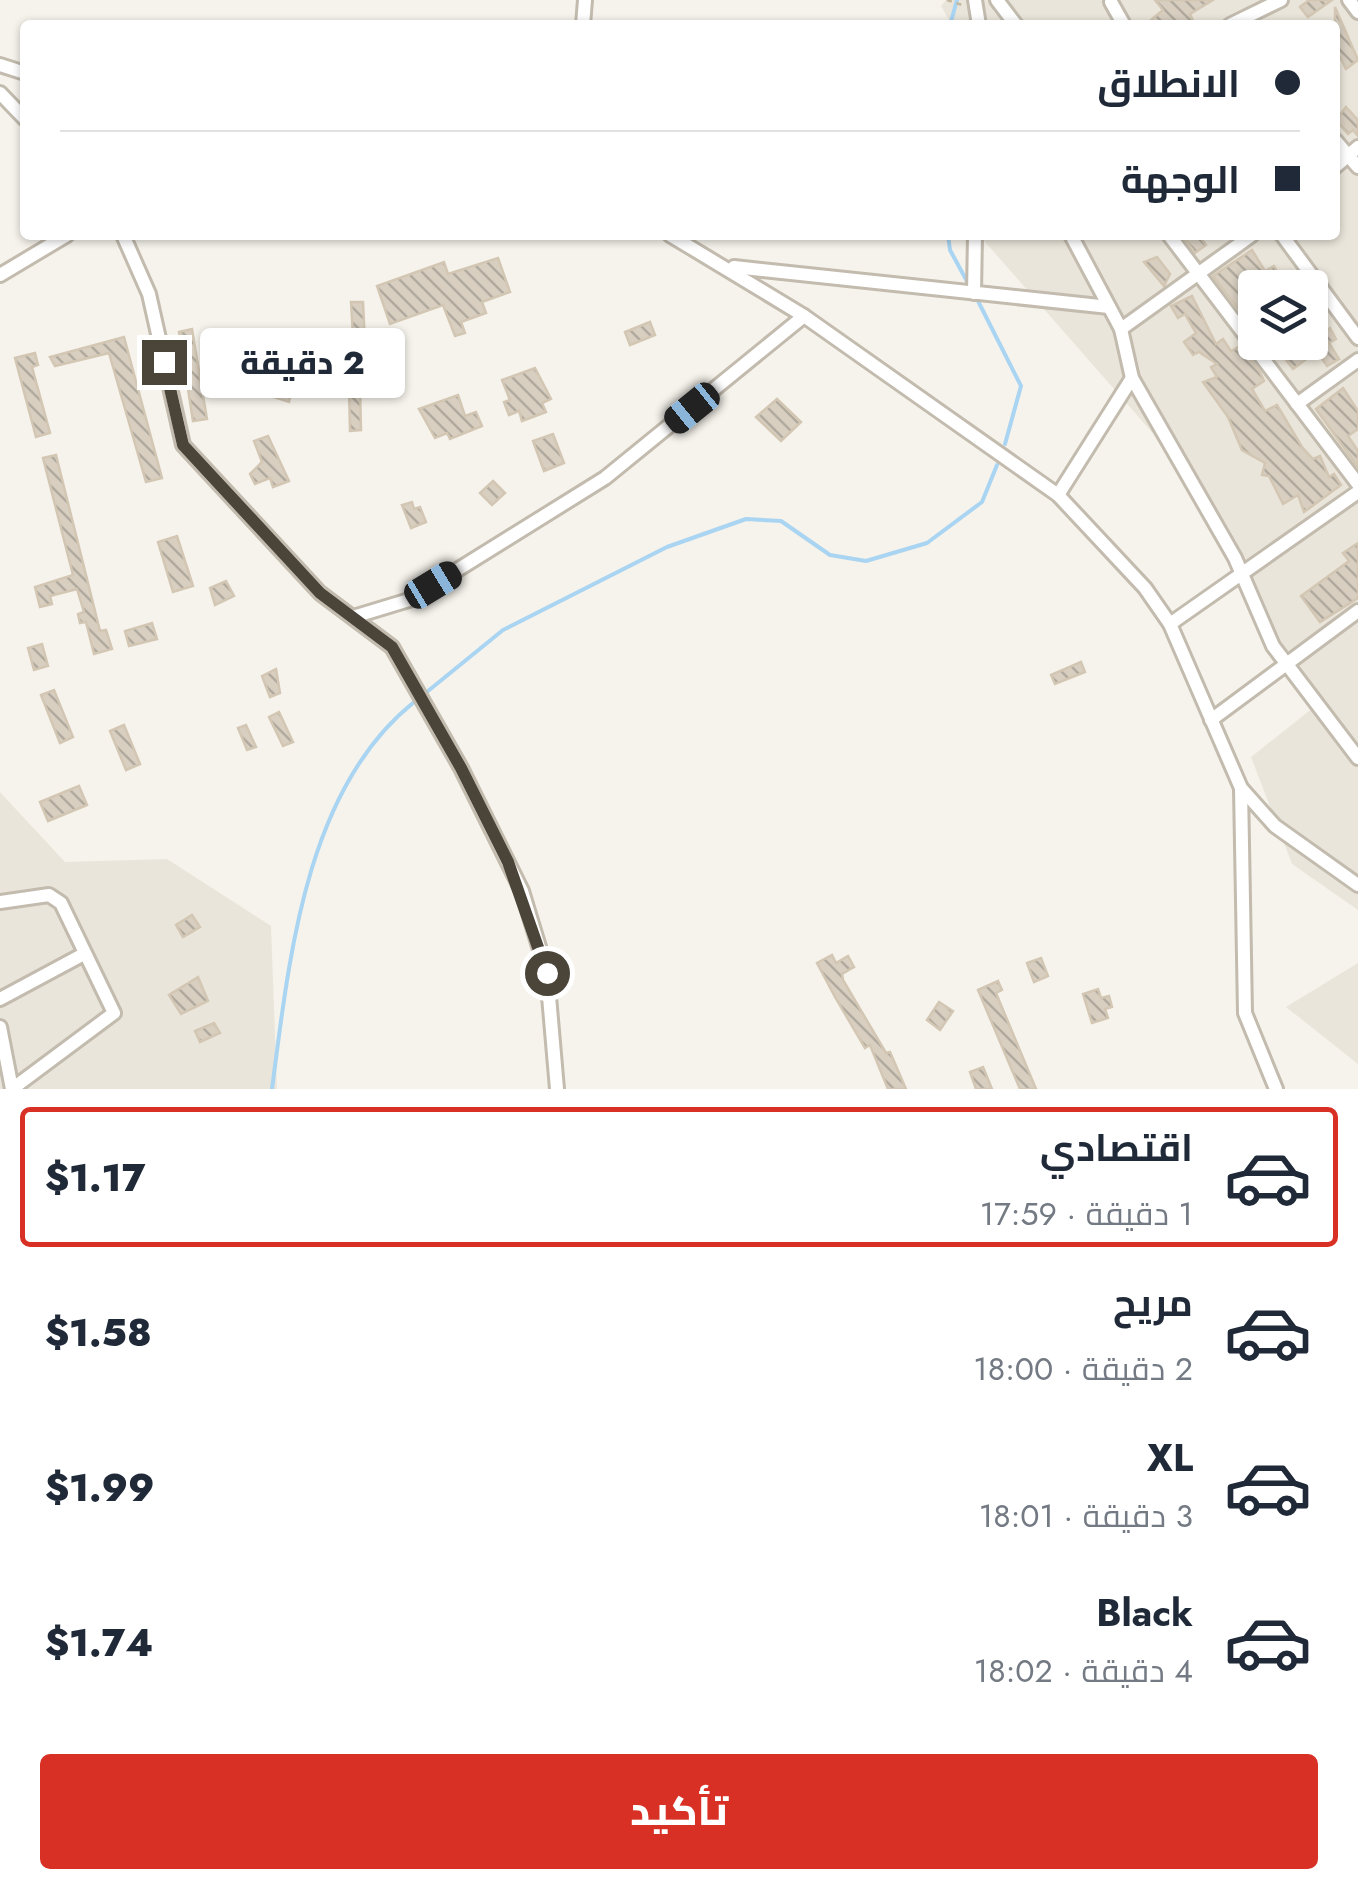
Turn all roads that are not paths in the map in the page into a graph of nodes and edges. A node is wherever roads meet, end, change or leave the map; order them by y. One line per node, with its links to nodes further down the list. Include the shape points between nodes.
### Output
1 (996, 0): 5 (street)
2 (1281, 0): 6 (street)
3 (1348, 0): 4 (street)
4 (1358, 12)
5 (1012, 20)
6 (1242, 20)
7 (0, 93): 8 (street)
8 (20, 114)
9 (1353, 151): 10 (street)
10 (1358, 168)
11 (58, 240): 21 (street)
12 (126, 240): 34 (street, via 150,294 183,445 320,593)
13 (679, 240): 19 (street)
14 (975, 240): 22 (street)
15 (1074, 240): 23 (street)
16 (1172, 240): 20 (street)
17 (1245, 240): 20 (street)
18 (1286, 240): 26 (street)
19 (728, 266): 22 (street); 24 (street)
20 (1199, 272): 25 (street); 29 (street)
21 (0, 275)
22 (974, 293): 23 (street)
23 (1109, 307): 25 (street)
24 (804, 316): 31 (street); 34 (street, via 605,478 409,600)
25 (1121, 329): 28 (street)
26 (1358, 338)
27 (1358, 360): 29 (street)
28 (1132, 378): 31 (street); 32 (street)
29 (1297, 404): 30 (street)
30 (1358, 488): 32 (street)
31 (1058, 495): 35 (street, via 1146,588)
32 (1242, 575): 35 (street); 37 (street, via 1260,622)
33 (1353, 615): 36 (street); 37 (street)
34 (353, 616): 47 (street, via 392,647 522,891 547,973)
35 (1170, 624): 38 (street)
36 (1358, 634)
37 (1287, 664): 38 (street); 39 (street)
38 (1210, 720): 40 (street)
39 (1358, 758)
40 (1241, 788): 41 (street, via 1275,826); 48 (street, via 1245,1013)
41 (1358, 885)
42 (0, 902): 43 (street, via 57,899)
43 (82, 954): 44 (street); 46 (street, via 113,1018)
44 (0, 999)
45 (0, 1028): 46 (street)
46 (12, 1089)
47 (557, 1089)
48 (1276, 1089)

